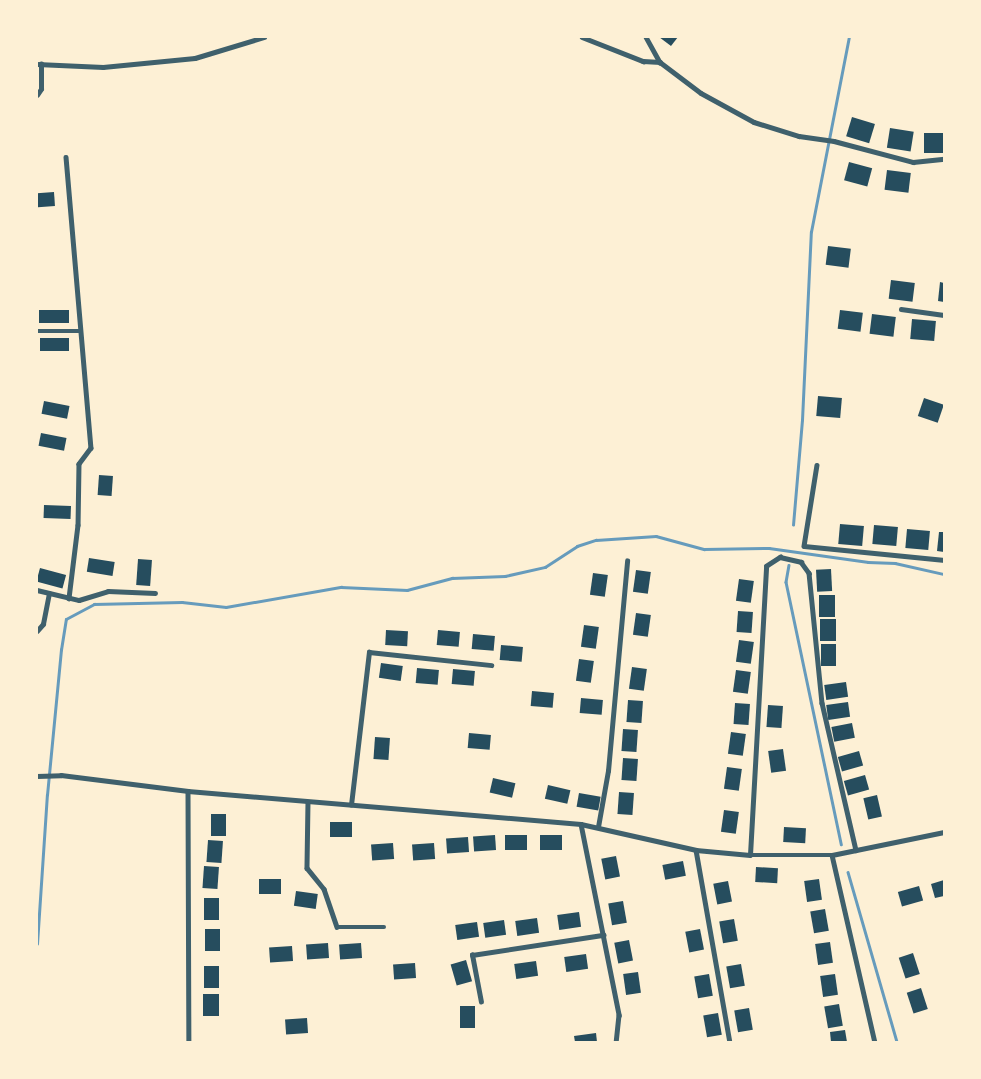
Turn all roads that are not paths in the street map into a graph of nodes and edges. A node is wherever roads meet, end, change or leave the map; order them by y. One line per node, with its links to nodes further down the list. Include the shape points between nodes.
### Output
1 (264, 37): 5 (street, via 195,58 103,67)
2 (582, 37): 4 (street, via 643,61)
3 (646, 37): 4 (street)
4 (660, 62): 8 (street, via 701,93 754,122 913,162)
5 (39, 64): 6 (street, via 41,89)
6 (37, 95)
7 (66, 157): 12 (street)
8 (944, 159)
9 (901, 309): 10 (street)
10 (944, 314)
11 (37, 331): 12 (street)
12 (79, 331): 19 (street, via 91,448 79,464 78,525)
13 (817, 465): 14 (street, via 804,546)
14 (944, 560)
15 (627, 561): 27 (street, via 608,772)
16 (37, 590): 18 (street)
17 (155, 593): 19 (street, via 108,591 79,600)
18 (49, 594): 19 (street); 20 (street, via 43,624)
19 (69, 598)
20 (37, 631)
21 (491, 665): 25 (street, via 369,652)
22 (37, 776): 23 (street)
23 (188, 791): 24 (street); 36 (street)
24 (308, 802): 25 (street); 33 (street, via 307,868 324,888 337,927)
25 (351, 805): 26 (street)
26 (581, 824): 27 (street); 34 (street)
27 (598, 827): 29 (street)
28 (944, 832): 30 (street)
29 (696, 850): 31 (street); 38 (street)
30 (856, 850): 31 (street, via 822,703 810,573 802,562 780,557 766,566); 32 (street)
31 (750, 855): 32 (street)
32 (832, 855): 39 (street)
33 (384, 926)
34 (603, 935): 35 (street, via 472,956); 37 (street, via 619,1015)
35 (481, 1002)
36 (189, 1042)
37 (616, 1042)
38 (730, 1042)
39 (875, 1042)

